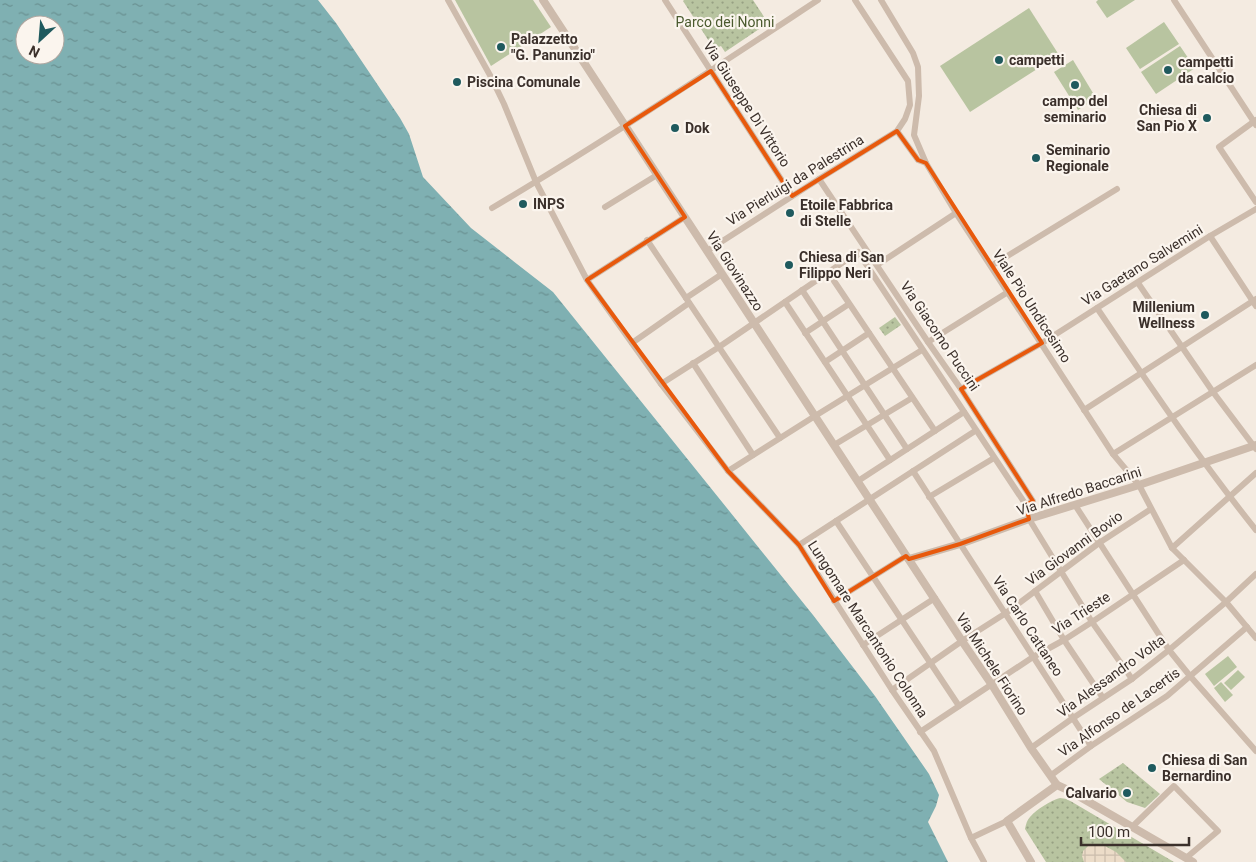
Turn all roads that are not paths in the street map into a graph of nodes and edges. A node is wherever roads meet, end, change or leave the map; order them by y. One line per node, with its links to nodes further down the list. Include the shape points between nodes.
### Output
1 (448, 0): 15 (street, Lungomare Marcantonio Colonna, via 495,86)
2 (543, 0): 10 (street, Via Giovinazzo)
3 (665, 0): 8 (street, Via Giuseppe Di Vittorio)
4 (818, 0): 8 (street)
5 (855, 0): 11 (street, via 908,81 910,104)
6 (881, 0): 12 (street, Viale Pio Undicesimo, via 918,67 919,96 914,135)
7 (1174, 0): 9 (street)
8 (711, 71): 10 (street); 17 (street, Via Giuseppe Di Vittorio)
9 (1255, 122): 18 (street, via 1219,147)
10 (625, 126): 13 (street, Via Giovinazzo); 15 (street)
11 (896, 131): 12 (street, via 918,160); 14 (street, Via Pierluigi da Palestrina)
12 (926, 163): 22 (street, Viale Pio Undicesimo)
13 (657, 175): 19 (street); 23 (street, Via Giovinazzo)
14 (819, 179): 17 (street, Via Pierluigi da Palestrina); 27 (street, Via Giacomo Puccini)
15 (536, 182): 20 (street); 31 (street, Lungomare Marcantonio Colonna)
16 (1117, 188): 28 (street)
17 (792, 196): 26 (street, Via Pierluigi da Palestrina)
18 (1256, 202)
19 (605, 207)
20 (492, 208)
21 (1256, 209): 24 (street, Via Gaetano Salvemini)
22 (956, 213): 27 (street); 28 (street, Viale Pio Undicesimo)
23 (685, 217): 25 (street); 26 (street, Via Giovinazzo)
24 (1210, 236): 32 (street, Via Gaetano Salvemini); 37 (street)
25 (647, 240): 31 (street); 35 (street)
26 (707, 251): 30 (street, Via Giovinazzo)
27 (877, 264): 44 (street, Via Giacomo Puccini)
28 (991, 266): 34 (street, Viale Pio Undicesimo)
29 (828, 272): 33 (street); 38 (street); 50 (street, via 858,252)
30 (722, 274): 35 (street); 40 (street, Via Giovinazzo)
31 (587, 280): 45 (street, Lungomare Marcantonio Colonna)
32 (1138, 283): 39 (street, Via Gaetano Salvemini); 48 (street)
33 (802, 290): 36 (street); 41 (street)
34 (1008, 292): 44 (street); 46 (street, Viale Pio Undicesimo)
35 (688, 301): 45 (street); 47 (street)
36 (784, 302): 40 (street); 42 (street)
37 (1255, 302): 48 (street)
38 (850, 304): 41 (street); 43 (street)
39 (1098, 308): 46 (street, Via Gaetano Salvemini); 55 (street)
40 (754, 322): 47 (street); 65 (street, Via Giovinazzo)
41 (823, 322): 42 (street); 49 (street)
42 (805, 333): 51 (street)
43 (869, 333): 49 (street); 54 (street)
44 (928, 342): 58 (street, Via Giacomo Puccini)
45 (632, 343): 56 (street, Lungomare Marcantonio Colonna)
46 (1042, 343): 58 (street, Via Gaetano Salvemini); 62 (street, Viale Pio Undicesimo)
47 (718, 347): 52 (street); 70 (street)
48 (1183, 347): 55 (street); 59 (street)
49 (842, 350): 51 (street); 57 (street)
50 (922, 350): 54 (street); 63 (street)
51 (825, 362): 60 (street)
52 (693, 363): 56 (street); 75 (street)
53 (1256, 365): 59 (street)
54 (892, 368): 57 (street); 61 (street)
55 (1141, 373): 62 (street); 66 (street)
56 (661, 384): 79 (street, Lungomare Marcantonio Colonna)
57 (865, 385): 60 (street); 64 (street)
58 (961, 389): 87 (street, Via Giacomo Puccini, via 1034,501)
59 (1214, 392): 66 (street); 72 (street)
60 (847, 396): 65 (street); 67 (street)
61 (912, 398): 64 (street); 69 (street)
62 (1084, 410): 74 (street, Viale Pio Undicesimo)
63 (964, 412): 68 (street); 69 (street)
64 (885, 415): 67 (street); 73 (street)
65 (815, 416): 70 (street); 71 (street, Via Giovinazzo)
66 (1171, 417): 74 (street); 78 (street)
67 (867, 425): 71 (street); 77 (street)
68 (975, 430): 76 (street); 80 (street)
69 (935, 431): 73 (street)
70 (780, 438): 75 (street)
71 (834, 445): 82 (street, Via Giovinazzo)
72 (1255, 446): 78 (street, Via Alfredo Baccarini)
73 (908, 449): 77 (street)
74 (1113, 454): 83 (street, Viale Pio Undicesimo)
75 (753, 455): 79 (street)
76 (994, 458): 84 (street); 87 (street)
77 (890, 460): 82 (street)
78 (1204, 462): 83 (street, Via Alfredo Baccarini); 85 (street)
79 (728, 471): 95 (street, Lungomare Marcantonio Colonna)
80 (913, 471): 84 (street, Via Carlo Cattaneo); 86 (street)
81 (1256, 473): 85 (street)
82 (858, 481): 86 (street, Via Giovinazzo)
83 (1139, 485): 88 (street, Via Alfredo Baccarini); 89 (street, Viale Pio Undicesimo)
84 (929, 497): 94 (street, Via Carlo Cattaneo)
85 (1230, 497): 92 (street); 96 (street)
86 (870, 499): 91 (street); 97 (street, Via Giovinazzo)
87 (1026, 505): 90 (street)
88 (1075, 505): 90 (street, Via Alfredo Baccarini); 93 (street)
89 (1151, 509): 93 (street, Via Giovanni Bovio); 96 (street, Viale Pio Undicesimo)
90 (1029, 519): 94 (street, Via Alfredo Baccarini); 99 (street)
91 (836, 521): 95 (street); 101 (street)
92 (1256, 530)
93 (1099, 543): 99 (street, Via Giovanni Bovio); 103 (street)
94 (960, 544): 97 (street, Via Alfredo Baccarini); 107 (street, Via Carlo Cattaneo)
95 (799, 545): 105 (street, Lungomare Marcantonio Colonna)
96 (1172, 548): 98 (street, Viale Pio Undicesimo)
97 (908, 558): 101 (street); 104 (street, Via Michele Fiorino)
98 (1184, 560): 103 (street, Via Trieste); 106 (street, Viale Pio Undicesimo)
99 (1061, 572): 102 (street, Via Giovanni Bovio); 109 (street)
100 (1256, 574): 106 (street, Via Alessandro Volta)
101 (873, 577): 105 (street); 108 (street)
102 (1035, 591): 107 (street, Via Giovanni Bovio); 112 (street)
103 (1132, 594): 109 (street, Via Trieste); 115 (street)
104 (935, 598): 108 (street); 113 (street, Via Michele Fiorino)
105 (834, 601): 114 (street, Lungomare Marcantonio Colonna)
106 (1226, 602): 110 (street, Viale Pio Undicesimo); 115 (street, Via Alessandro Volta)
107 (1006, 613): 113 (street, Via Giovanni Bovio); 116 (street, Via Carlo Cattaneo)
108 (902, 619): 114 (street); 117 (street)
109 (1092, 622): 112 (street, Via Trieste); 119 (street)
110 (1247, 627): 111 (street, Viale Pio Undicesimo); 118 (street, Via Alfonso de Lacertis)
111 (1256, 638)
112 (1064, 640): 116 (street, Via Trieste); 122 (street)
113 (962, 641): 117 (street, Via Giovanni Bovio); 120 (street, Via Michele Fiorino)
114 (863, 645): 121 (street, Lungomare Marcantonio Colonna)
115 (1169, 650): 118 (street); 119 (street, Via Alessandro Volta)
116 (1033, 657): 120 (street, Via Trieste); 124 (street, Via Carlo Cattaneo)
117 (931, 663): 121 (street, Via Giovanni Bovio); 123 (street)
118 (1190, 676): 126 (street, Via Alfonso de Lacertis, via 1167,696); 128 (street)
119 (1132, 680): 122 (street, Via Alessandro Volta)
120 (992, 685): 123 (street, Via Trieste); 127 (street, Via Michele Fiorino)
121 (892, 690): 125 (street, Lungomare Marcantonio Colonna)
122 (1103, 698): 124 (street, Via Alessandro Volta)
123 (959, 706): 125 (street, Via Trieste)
124 (1073, 718): 126 (street, Via Carlo Cattaneo); 127 (street, Via Alessandro Volta)
125 (920, 732): 133 (street, Lungomare Marcantonio Colonna, via 934,751)
126 (1091, 746): 129 (street, Via Alfonso de Lacertis)
127 (1031, 748): 129 (street, Via Michele Fiorino)
128 (1256, 751)
129 (1050, 776): 130 (street, Via Michele Fiorino)
130 (1057, 785): 131 (street); 132 (street)
131 (1007, 821): 133 (street); 136 (street)
132 (1132, 826): 134 (street); 134 (street, via 1174,786 1218,831)
133 (971, 838): 135 (street, Lungomare Marcantonio Colonna)
134 (1190, 860)
135 (984, 862)
136 (1031, 862)

